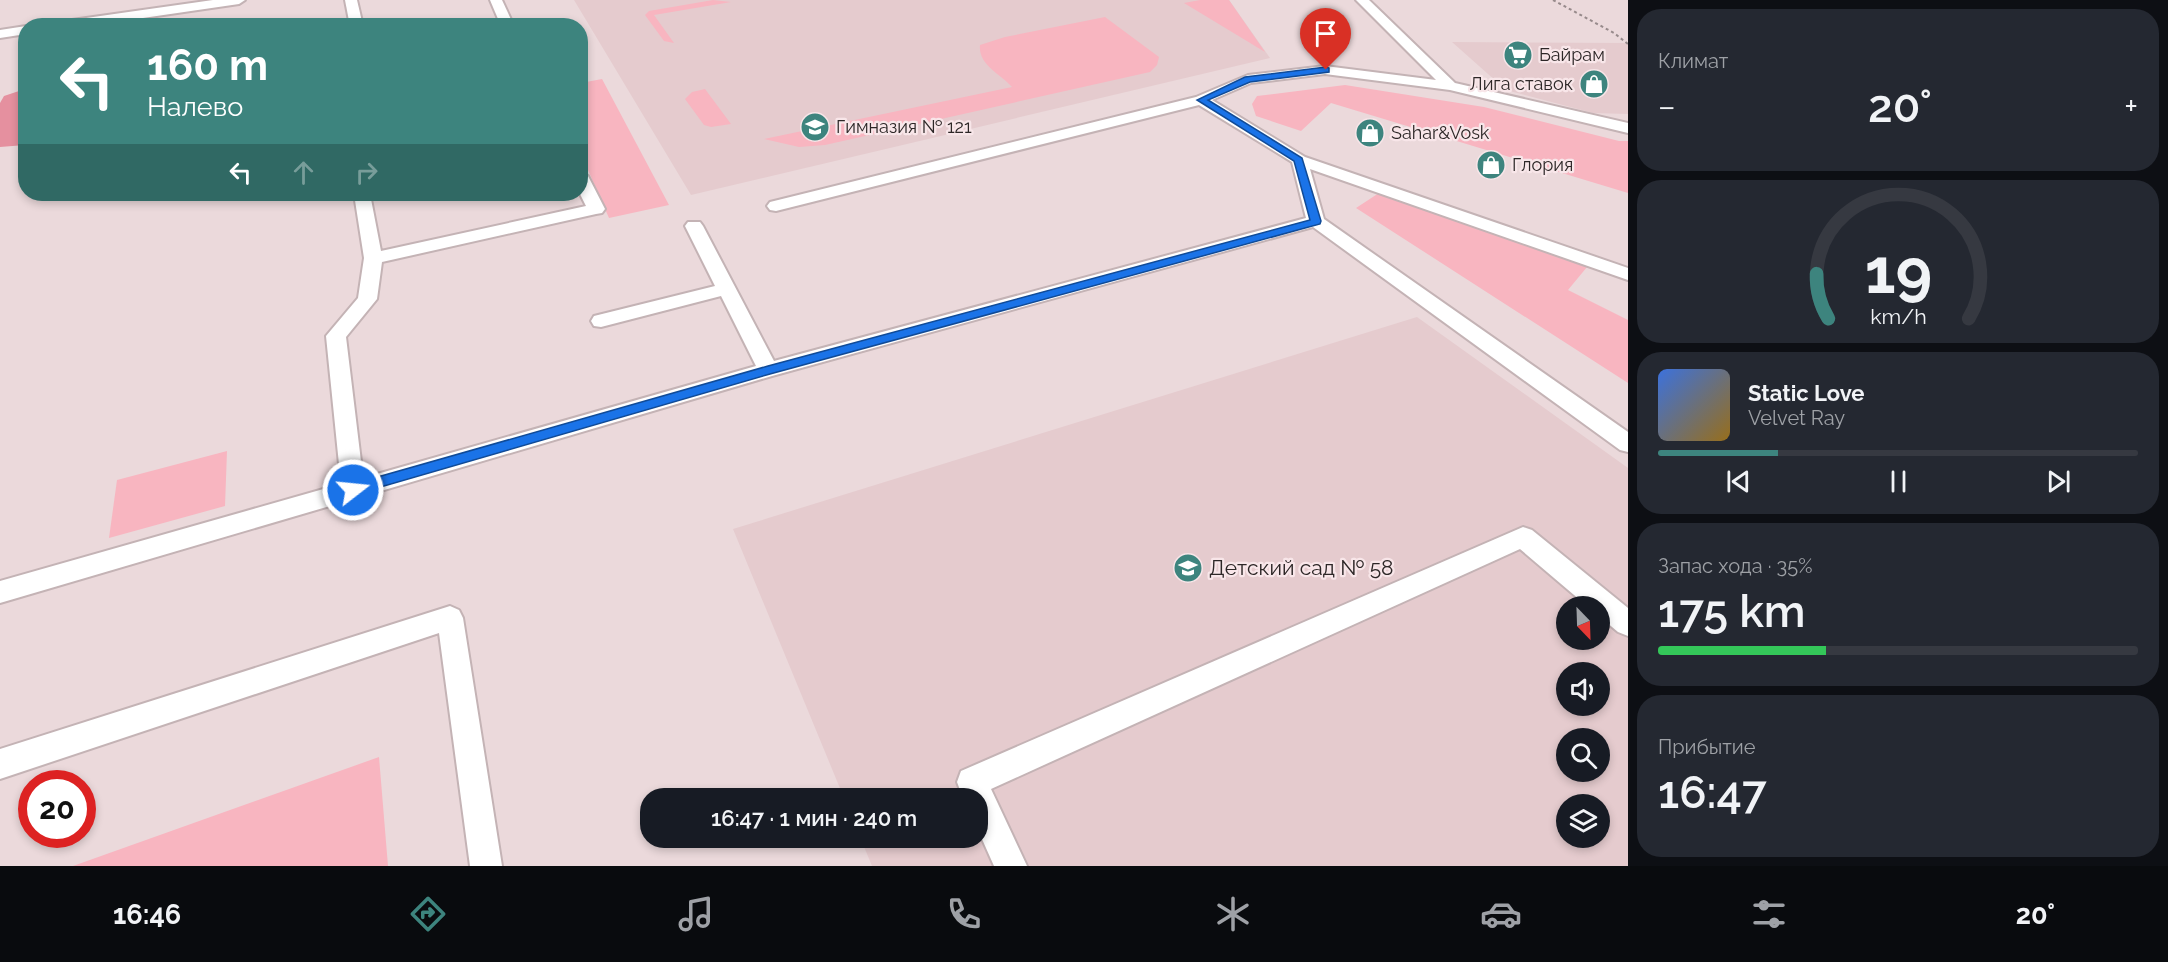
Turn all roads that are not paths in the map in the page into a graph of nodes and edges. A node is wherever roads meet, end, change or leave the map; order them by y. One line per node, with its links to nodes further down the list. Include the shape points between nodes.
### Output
1 (239, 0): 5 (lane)
2 (351, 0): 6 (lane)
3 (496, 0): 7 (lane)
4 (1362, 0): 10 (lane)
5 (114, 18)
6 (355, 18)
7 (504, 18)
8 (18, 31): 9 (lane)
9 (0, 34)
10 (1450, 86): 11 (lane, via 1326,70 1248,79); 12 (lane)
11 (1202, 100): 13 (lane); 16 (lane)
12 (1628, 128)
13 (1299, 160): 17 (lane); 20 (lane)
14 (588, 192): 19 (lane, via 596,209)
15 (364, 201): 19 (lane)
16 (776, 207)
17 (1316, 221): 23 (lane); 24 (lane)
18 (694, 226): 21 (lane)
19 (373, 258): 25 (lane, via 366,299 336,336)
20 (1628, 274)
21 (726, 289): 22 (lane); 23 (lane)
22 (601, 321)
23 (768, 370): 25 (lane)
24 (1628, 444)
25 (353, 490): 26 (lane)
26 (0, 592)
27 (1628, 624): 30 (lane, via 1523,537 972,782)
28 (0, 764): 29 (lane, via 450,618)
29 (486, 866)
30 (1011, 866)

